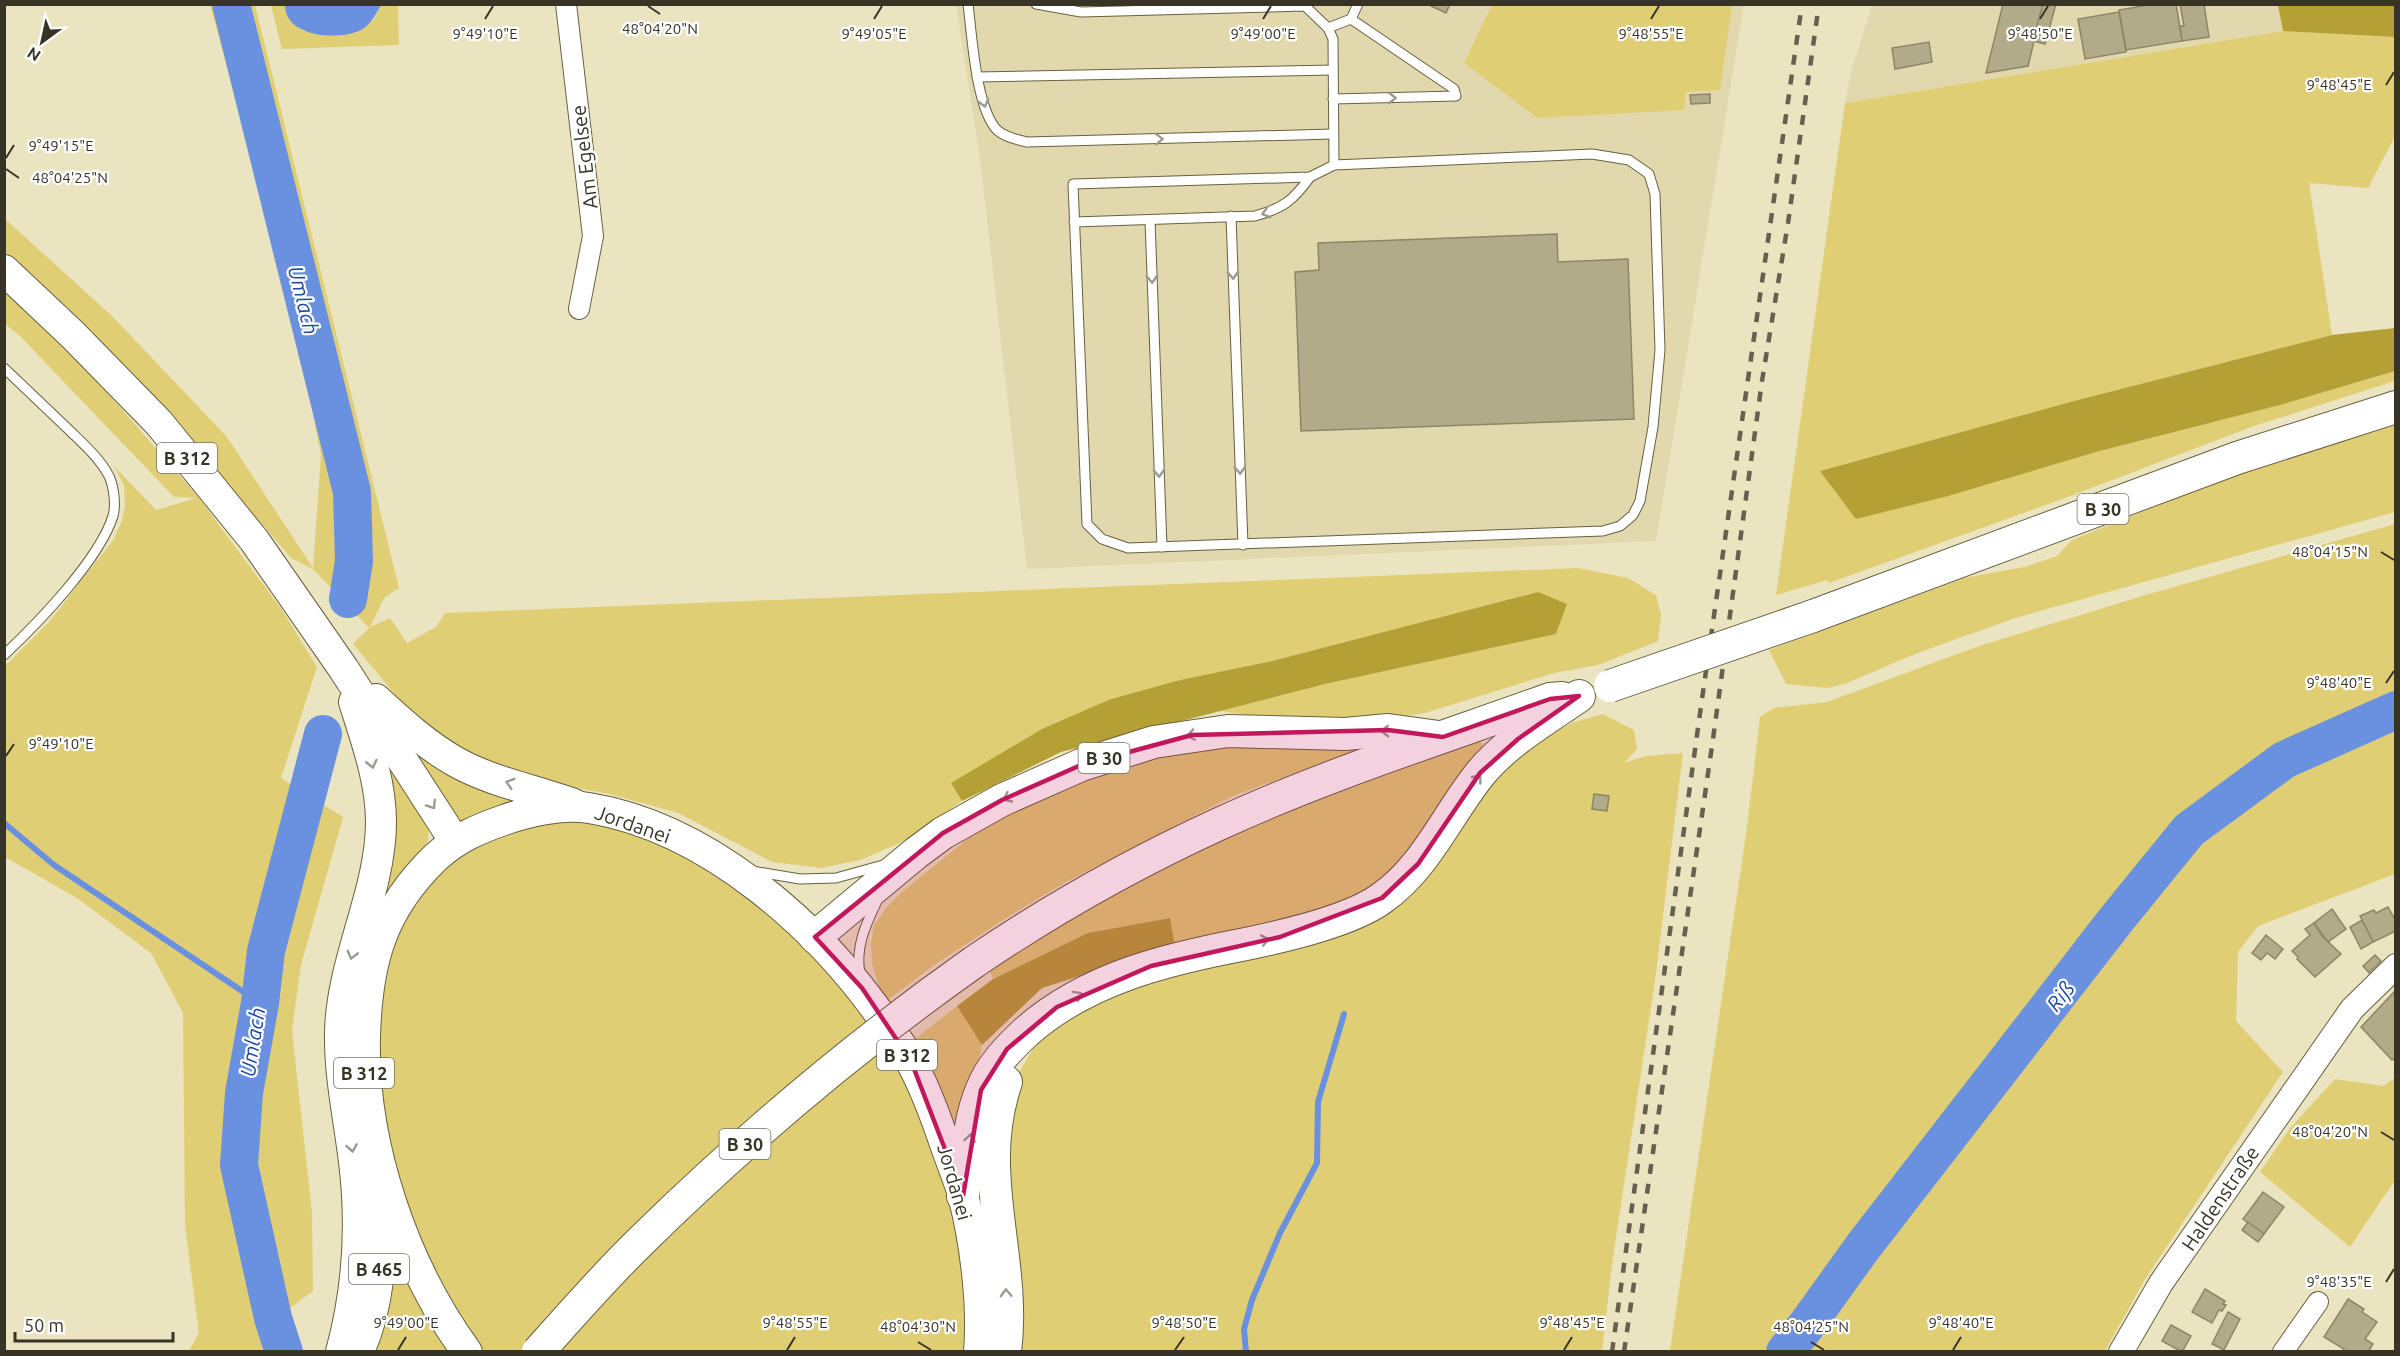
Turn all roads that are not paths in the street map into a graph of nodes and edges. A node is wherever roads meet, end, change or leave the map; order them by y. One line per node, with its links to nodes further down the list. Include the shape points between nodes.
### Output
1 (567, 4): 19 (street, Am Egelsee, via 593,236)
2 (968, 4): 10 (lane)
3 (1036, 4): 6 (lane)
4 (1071, 4): 6 (lane)
5 (1358, 4): 7 (lane)
6 (1082, 12): 8 (lane, via 1305,6)
7 (1351, 19): 8 (lane); 11 (lane, one-way to 7, via 1456,96 1454,89)
8 (1328, 28): 9 (lane, via 1333,39)
9 (1333, 70): 10 (lane); 11 (lane)
10 (977, 77): 12 (lane, one-way to 12, via 989,120 999,132 1027,142)
11 (1333, 99): 12 (lane)
12 (1333, 134): 13 (lane)
13 (1334, 165): 14 (lane); 22 (lane, via 1592,154 1629,160 1649,174 1655,194 1660,350 1653,427 1640,501 1627,521 1603,531)
14 (1310, 177): 15 (lane, one-way to 15, via 1297,196 1278,209 1255,216); 17 (lane, via 1073,184)
15 (1232, 216): 16 (lane); 22 (lane, one-way to 22)
16 (1150, 220): 17 (lane); 23 (lane, one-way to 23)
17 (1074, 222): 23 (lane, via 1087,524 1113,544 1128,548)
18 (4, 270): 25 (main road, B 312, via 159,423 254,540)
19 (579, 309)
20 (4, 368): 24 (lane, via 94,455 109,476 114,504 114,514 102,541 64,591)
21 (2396, 407): 26 (highway, B 30, bridge, via 2237,458 1813,616)
22 (1243, 545): 23 (lane)
23 (1162, 547)
24 (4, 656)
25 (343, 668): 28 (main road, B 312, one-way to 25, via 456,762 420,738); 29 (main road, B 312, one-way to 29); 39 (main road, one-way to 39, via 371,760 381,822 372,879 344,984 340,1031 359,1215 358,1267)
26 (1580, 696): 27 (highway, B 30, via 1550,699); 35 (highway, B 30, one-way to 26, via 1057,1007 1114,979 1207,951 1280,937 1342,917 1382,898 1418,864 1480,773 1518,739)
27 (1443, 737): 30 (highway, B 30, one-way to 30, via 1388,730 1345,734 1228,731 1154,742 1081,765 1002,800); 42 (highway, B 30, bridge, via 1220,823 1098,885 974,962 862,1046 746,1142 632,1250)
28 (586, 808): 29 (main road, Jordanei / B 312, via 518,815); 31 (main road, Jordanei / B 312, via 666,833)
29 (454, 840): 36 (main road, Jordanei / B 312, via 418,874 394,907 380,936 374,962 365,1014 364,1074)
30 (916, 853): 31 (lane, via 836,878 800,879); 32 (highway, B 30); 34 (lane, via 879,897 862,931 857,959)
31 (732, 868): 32 (main road, Jordanei / B 312)
32 (815, 937): 34 (main road, Jordanei / B 312)
33 (2396, 966): 45 (street, Haldenstraße, via 2352,1009 2161,1283)
34 (862, 988): 37 (main road, Jordanei / B 312, via 911,1061)
35 (1030, 1028): 37 (highway, B 30, one-way to 35, via 971,1129 981,1090 1007,1049); 44 (highway, B 30, one-way to 35, via 1006,1281 992,1175 994,1137 1001,1095)
36 (384, 1183): 40 (main road, B 465, via 379,1276 368,1331); 41 (main road, Jordanei / B 312, via 421,1275)
37 (963, 1196): 43 (main road, Jordanei / B 312, via 977,1274)
38 (2318, 1302): 46 (street)
39 (341, 1352)
40 (359, 1352)
41 (467, 1352)
42 (537, 1352)
43 (979, 1352)
44 (1005, 1352)
45 (2121, 1352)
46 (2283, 1352)

